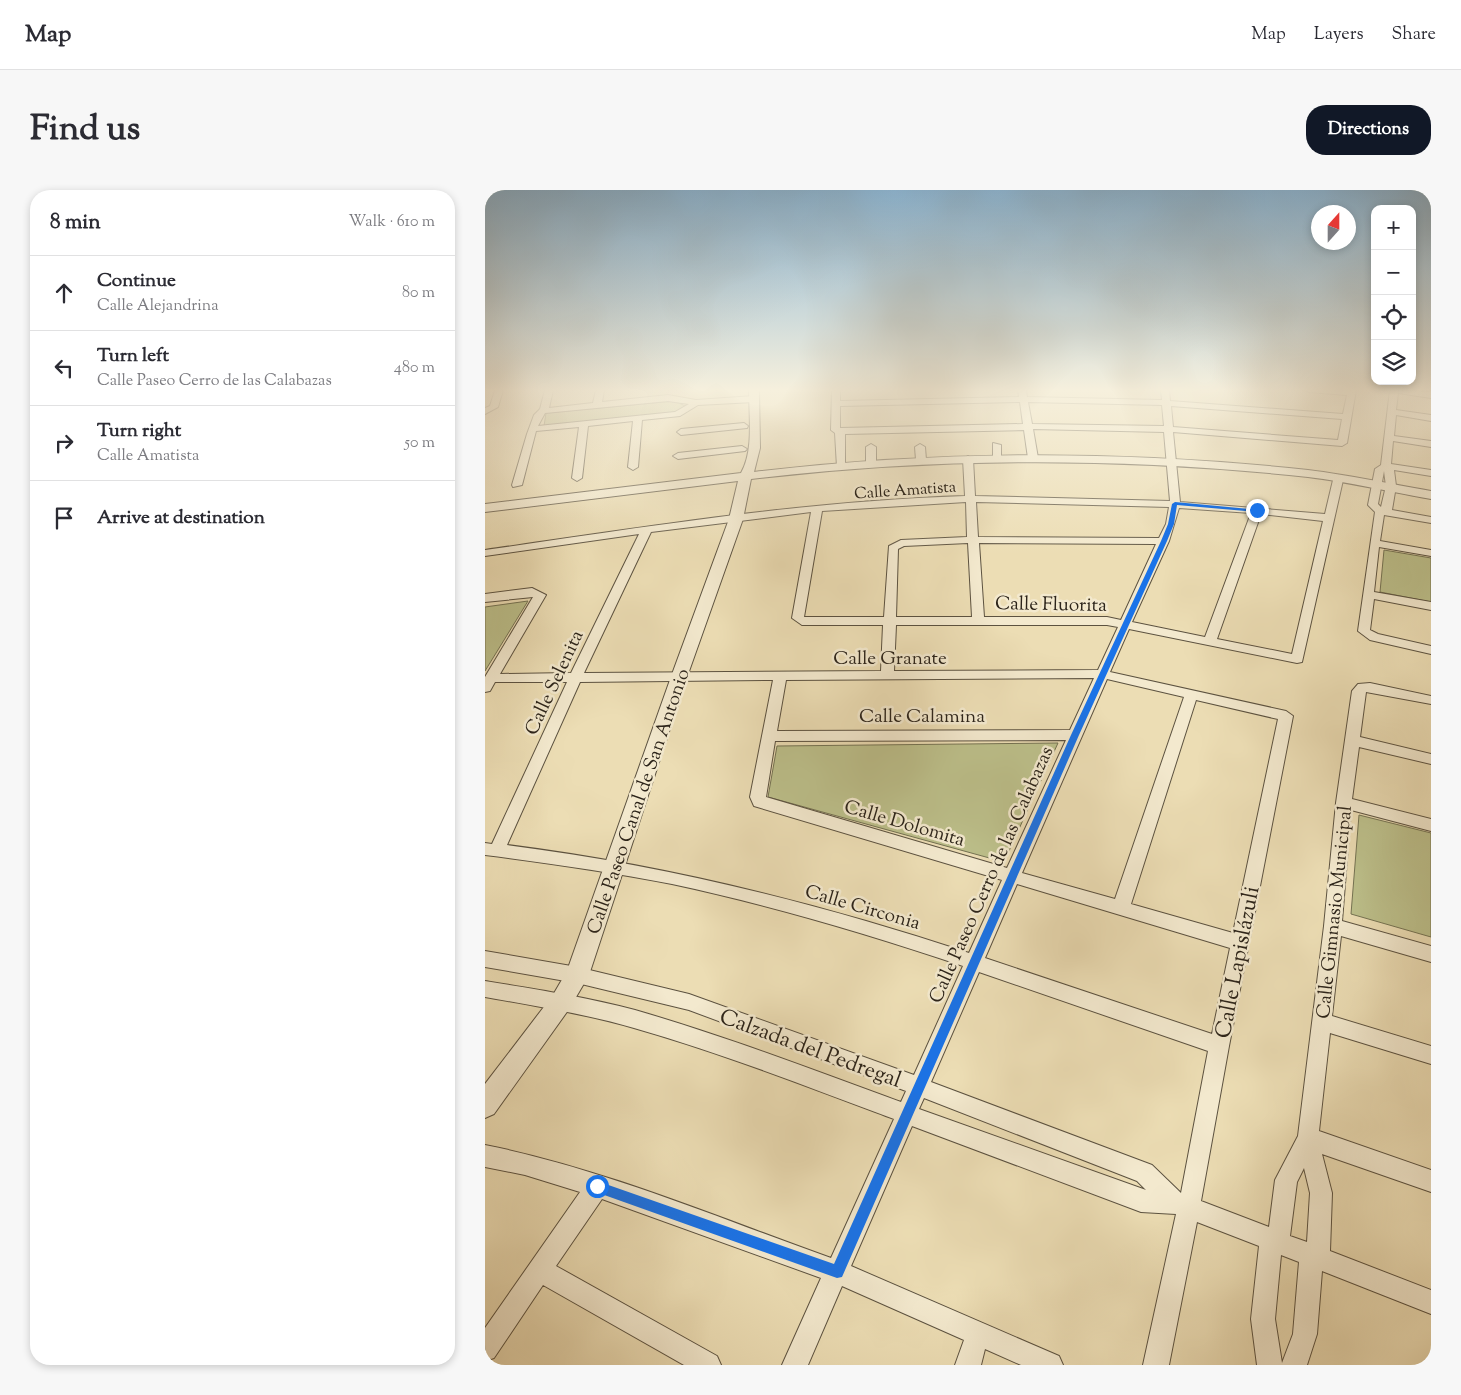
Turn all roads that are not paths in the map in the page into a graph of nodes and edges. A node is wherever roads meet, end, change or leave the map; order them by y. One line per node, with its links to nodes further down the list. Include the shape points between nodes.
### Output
1 (528, 445): 28 (street)
2 (581, 445): 26 (street)
3 (635, 445): 23 (street)
4 (742, 445): 13 (street)
5 (754, 445): 25 (street)
6 (840, 445): 20 (street)
7 (996, 445): 15 (street)
8 (1031, 445): 16 (street)
9 (1169, 445): 21 (street, Calle Paseo Cerro de las Calabazas)
10 (1388, 445): 22 (street)
11 (871, 447): 19 (street)
12 (920, 447): 17 (street)
13 (742, 449): 14 (street); 25 (street, via 740,467)
14 (679, 456)
15 (998, 458): 16 (street); 18 (street)
16 (1033, 458): 21 (street)
17 (921, 460): 18 (street); 19 (street)
18 (968, 461): 21 (street); 25 (street); 32 (street)
19 (871, 462): 20 (street)
20 (840, 465): 25 (street)
21 (1170, 465): 27 (street); 33 (street, Calle Paseo Cerro de las Calabazas)
22 (1386, 466): 24 (street); 29 (street, via 1380,469); 30 (street, via 1391,471)
23 (633, 467)
24 (1431, 473)
25 (746, 477): 34 (street); 38 (street); 40 (street, Calle Paseo Canal de San Antonio)
26 (577, 478)
27 (1336, 479): 29 (street); 39 (street)
28 (517, 485)
29 (1376, 486): 30 (street); 37 (street, via 1373,505)
30 (1390, 488): 31 (street); 37 (street, via 1388,508)
31 (1431, 495)
32 (971, 499): 33 (street, Calle Amatista); 35 (street, Calle Amatista); 43 (street)
33 (1175, 504): 36 (street, Calle Amatista); 44 (street, Calle Paseo Cerro de las Calabazas)
34 (485, 508)
35 (817, 510): 40 (street, Calle Amatista); 52 (street, Calle Fluorita, via 798,618 802,621)
36 (1257, 510): 39 (street, Calle Amatista); 54 (street)
37 (1380, 511): 41 (street); 45 (street)
38 (485, 514)
39 (1329, 518): 54 (street, Calle Fluorita, via 1297,659)
40 (736, 519): 42 (street, Calle Amatista); 59 (street, Calle Paseo Canal de San Antonio)
41 (1431, 520)
42 (646, 531): 47 (street, Calle Amatista); 60 (street, Calle Selenita)
43 (973, 540): 44 (street); 51 (street); 52 (street, via 895,545)
44 (1164, 541): 53 (street, Calle Paseo Cerro de las Calabazas)
45 (1374, 543): 46 (street); 48 (street)
46 (1431, 553)
47 (485, 554)
48 (1368, 594): 50 (street); 55 (street, via 1364,627 1368,635)
49 (485, 598): 61 (street, via 538,592 540,595)
50 (1431, 606)
51 (978, 621): 52 (street, Calle Fluorita); 53 (street, Calle Fluorita, via 1088,620)
52 (890, 622): 58 (street)
53 (1127, 624): 54 (street, Calle Fluorita); 56 (street, Calle Paseo Cerro de las Calabazas)
54 (1210, 641)
55 (1431, 650)
56 (1102, 674): 58 (street, Calle Granate); 62 (street, Calle Granate); 65 (street, Calle Paseo Cerro de las Calabazas)
57 (779, 676): 58 (street, Calle Granate); 59 (street, Calle Granate); 66 (street)
58 (887, 676)
59 (679, 677): 60 (street, Calle Granate); 72 (street, Calle Paseo Canal de San Antonio)
60 (575, 678): 61 (street, Calle Granate); 71 (street, Calle Selenita)
61 (488, 683)
62 (1191, 695): 64 (street, Calle Granate); 74 (street)
63 (1431, 700): 67 (street, Calle Gimnasio Municipal, via 1363,688 1359,692)
64 (1285, 716): 76 (street, Calle Lapislázuli)
65 (1075, 735): 66 (street, Calle Calamina); 73 (street, Calle Paseo Cerro de las Calabazas)
66 (769, 736): 73 (street, Calle Dolomita, via 759,802)
67 (1352, 740): 68 (street); 69 (street, Calle Gimnasio Municipal)
68 (1431, 759)
69 (1344, 803): 70 (street); 75 (street, Calle Gimnasio Municipal)
70 (1431, 825)
71 (491, 849): 72 (street, Calle Circonia)
72 (616, 868): 79 (street, Calle Circonia, via 709,886 825,916); 80 (street, Calle Paseo Canal de San Antonio)
73 (1013, 875): 74 (street, Calle Dolomita); 79 (street, Calle Paseo Cerro de las Calabazas)
74 (1121, 908): 76 (street, Calle Dolomita)
75 (1333, 926): 77 (street); 83 (street, Calle Gimnasio Municipal)
76 (1240, 943): 84 (street, Calle Lapislázuli)
77 (1431, 954)
78 (485, 959): 80 (street, Calzada del Pedregal)
79 (975, 962): 84 (street, Calle Circonia); 86 (street, Calle Paseo Cerro de las Calabazas)
80 (577, 975): 82 (street, Calle Paseo Canal de San Antonio); 86 (street, Calzada del Pedregal, via 689,1002)
81 (485, 989): 82 (street, Calzada del Pedregal)
82 (561, 1002): 87 (street, Calle Paseo Canal de San Antonio); 88 (street, Calzada del Pedregal, via 634,1019)
83 (1322, 1022): 85 (street); 89 (street, Calle Gimnasio Municipal)
84 (1219, 1046): 93 (street, Calle Lapislázuli)
85 (1431, 1055)
86 (919, 1087): 88 (street, Calle Paseo Cerro de las Calabazas); 93 (street, Calzada del Pedregal, via 1144,1173)
87 (485, 1104)
88 (907, 1114): 93 (street, Calzada del Pedregal, via 1141,1201); 97 (street, Calle Paseo Cerro de las Calabazas)
89 (1308, 1138): 91 (street); 94 (street, Calle Gimnasio Municipal, via 1287,1180); 95 (street, Calle Gimnasio Municipal, via 1321,1193)
90 (485, 1156): 92 (street, via 525,1164)
91 (1431, 1181)
92 (597, 1186): 96 (street); 97 (street)
93 (1182, 1205): 94 (street, Calzada del Pedregal); 105 (street, Calle Lapislázuli)
94 (1274, 1242): 95 (street, Calzada del Pedregal); 106 (street, Calle Gimnasio Municipal, via 1262,1316)
95 (1315, 1257): 98 (street, Calzada del Pedregal); 107 (street, Calle Gimnasio Municipal, via 1305,1334)
96 (539, 1269): 100 (street); 101 (street)
97 (837, 1272): 99 (street); 102 (street, Calle Paseo Cerro de las Calabazas)
98 (1431, 1302)
99 (978, 1334): 103 (street); 104 (street)
100 (485, 1349)
101 (708, 1365)
102 (795, 1365)
103 (968, 1365)
104 (1050, 1365)
105 (1156, 1365)
106 (1270, 1365)
107 (1294, 1365)

